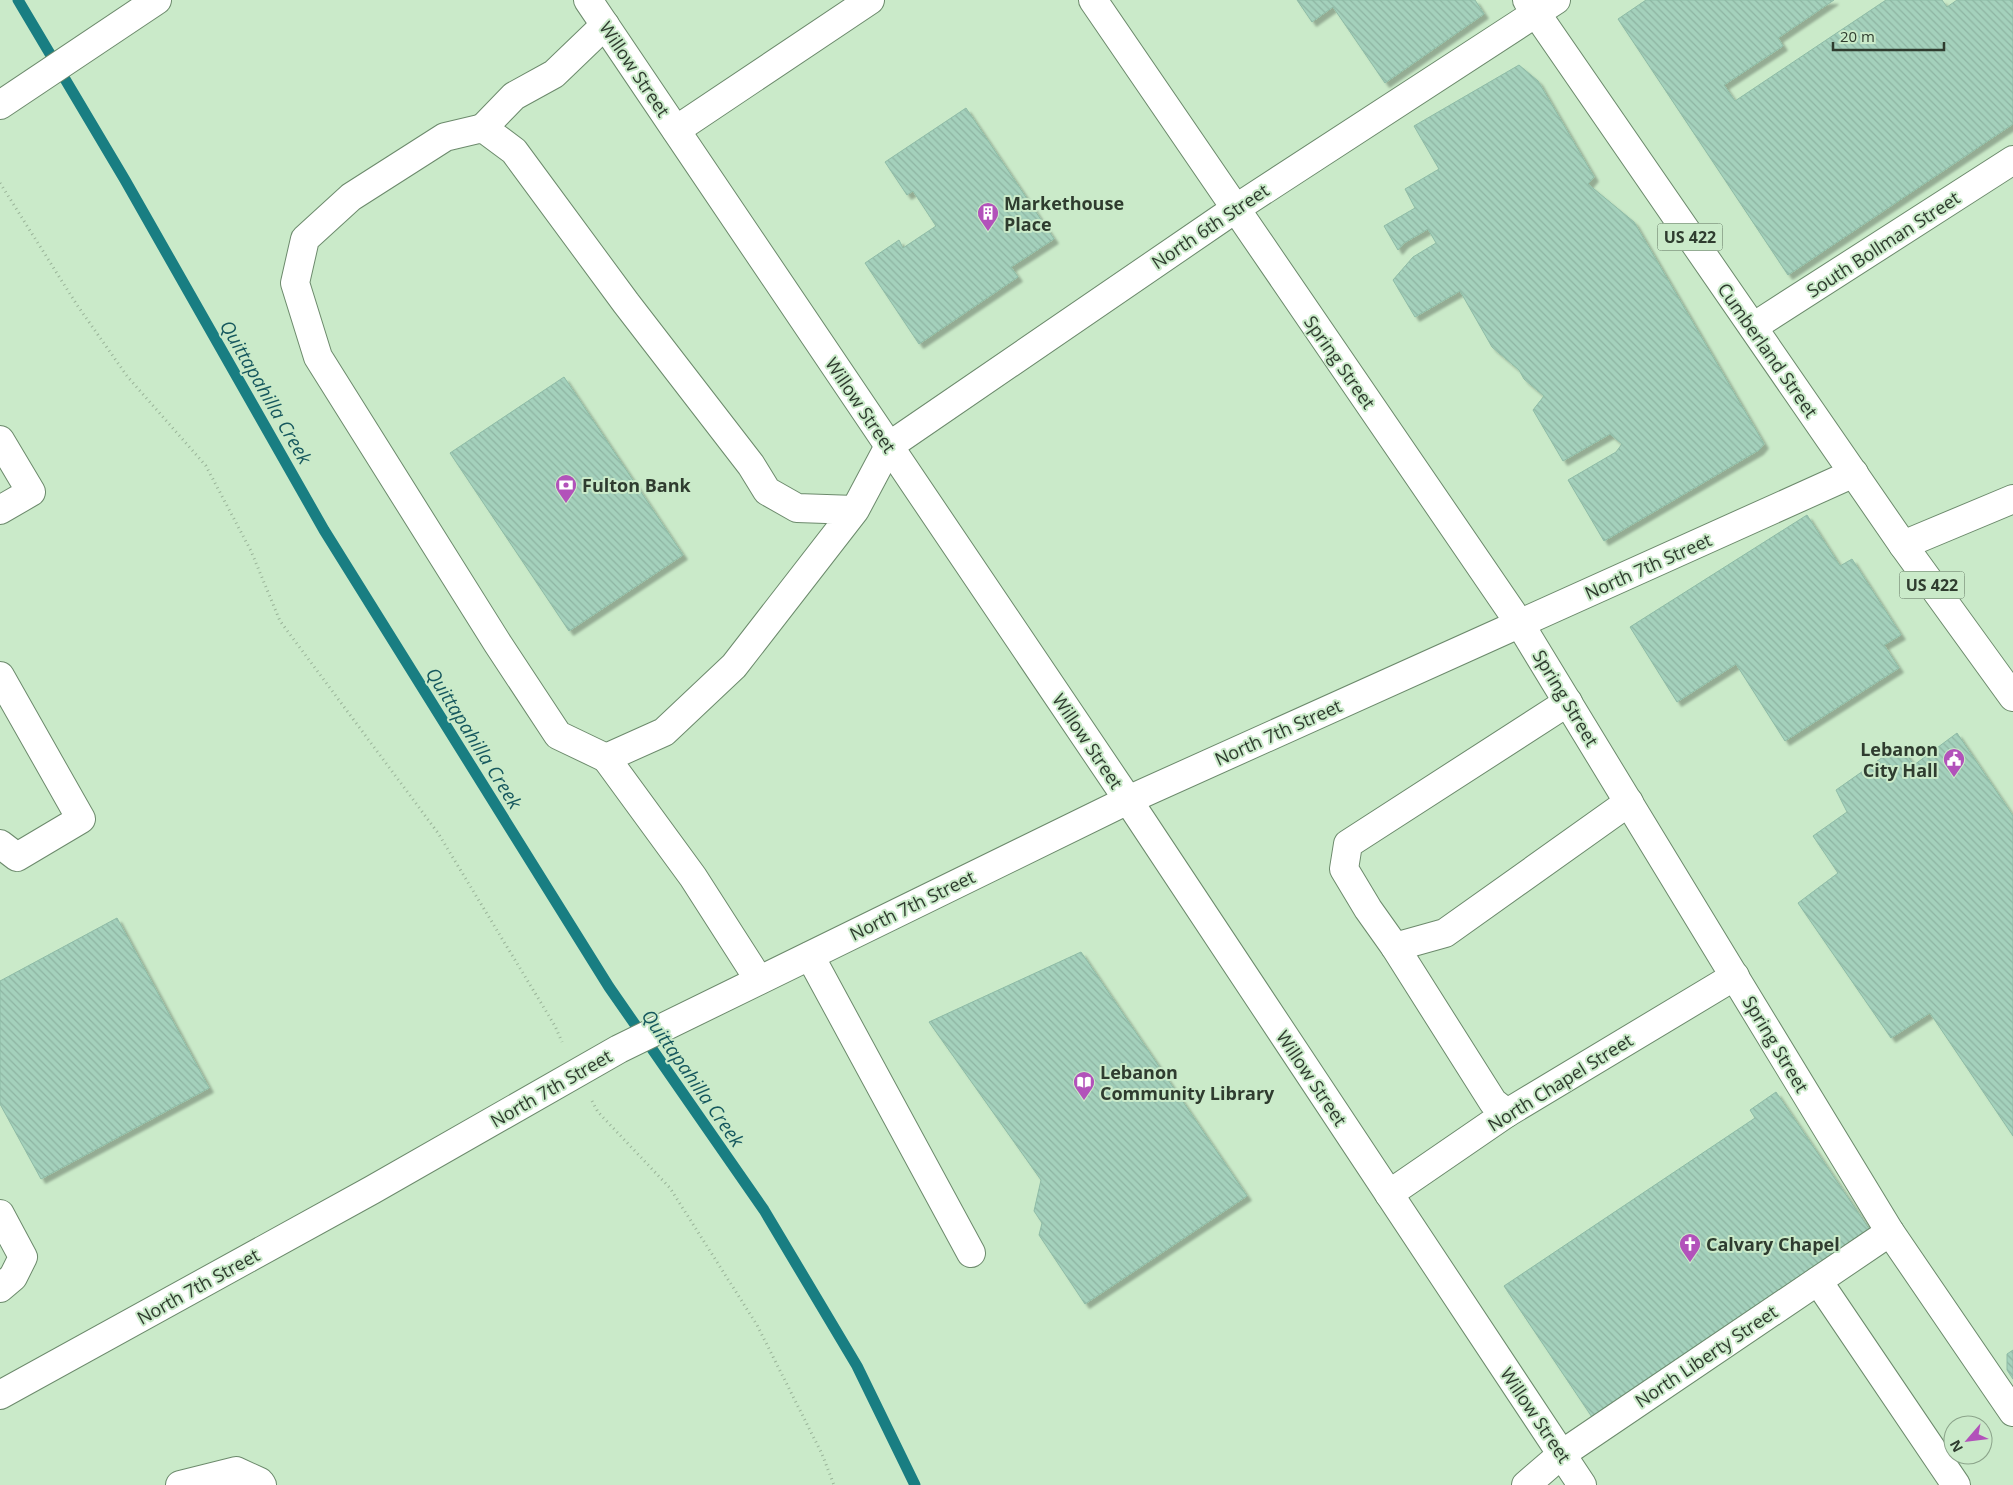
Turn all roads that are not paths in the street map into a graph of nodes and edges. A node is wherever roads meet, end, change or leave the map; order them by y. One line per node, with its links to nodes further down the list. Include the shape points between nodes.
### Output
1 (157, 0): 7 (main road)
2 (588, 0): 6 (main road, Willow Street)
3 (870, 0): 9 (main road)
4 (1093, 0): 11 (main road, Spring Street)
5 (1540, 4): 11 (main road, North 6th Street); 12 (main road, Cumberland Street / US 422)
6 (605, 25): 8 (main road, via 554,74 514,96); 9 (main road, Willow Street)
7 (0, 106)
8 (483, 128): 18 (main road, via 514,151 751,464 767,491 797,508); 24 (main road, via 445,137 351,197 305,239 295,283 318,357 498,644 558,735)
9 (676, 130): 14 (main road, Willow Street)
10 (2013, 160): 12 (main road, South Bollman Street)
11 (1235, 209): 14 (main road, North 6th Street); 20 (main road, Spring Street)
12 (1753, 327): 15 (main road, Cumberland Street / US 422)
13 (0, 440): 17 (main road, via 31,492)
14 (889, 446): 18 (main road); 25 (main road, Willow Street)
15 (1854, 473): 19 (main road, Cumberland Street / US 422); 20 (main road, North 7th Street)
16 (2013, 499): 19 (main road)
17 (0, 510)
18 (855, 510): 24 (main road, via 734,666 664,732)
19 (1903, 545): 22 (main road, Cumberland Street / US 422)
20 (1520, 624): 23 (main road, Spring Street); 25 (main road, North 7th Street)
21 (0, 676): 27 (main road, via 81,818 17,857)
22 (2013, 696)
23 (1568, 702): 26 (main road, Spring Street); 28 (main road, via 1348,844 1344,869)
24 (606, 758): 31 (main road, via 693,877)
25 (1128, 800): 29 (main road, North 7th Street); 33 (main road, Willow Street)
26 (1629, 802): 28 (main road, via 1445,933); 30 (main road, Spring Street)
27 (0, 844)
28 (1395, 947): 32 (main road, via 1493,1102)
29 (810, 956): 31 (main road, North 7th Street); 36 (main road)
30 (1735, 976): 32 (main road, North Chapel Street); 35 (main road, Spring Street)
31 (759, 980): 39 (main road, North 7th Street, via 619,1049 372,1190)
32 (1507, 1113): 33 (main road, North Chapel Street)
33 (1389, 1194): 41 (main road, Willow Street)
34 (0, 1214): 38 (main road, via 23,1258 13,1277)
35 (1890, 1232): 37 (main road, North Liberty Street); 40 (main road, Spring Street)
36 (971, 1253)
37 (1818, 1281): 41 (main road, North Liberty Street); 46 (main road)
38 (0, 1288)
39 (0, 1395)
40 (2013, 1412)
41 (1562, 1454): 44 (main road, North Liberty Street); 45 (main road, Willow Street)
42 (180, 1485): 43 (main road, via 236,1471)
43 (262, 1485)
44 (1526, 1485)
45 (1582, 1485)
46 (1956, 1485)

